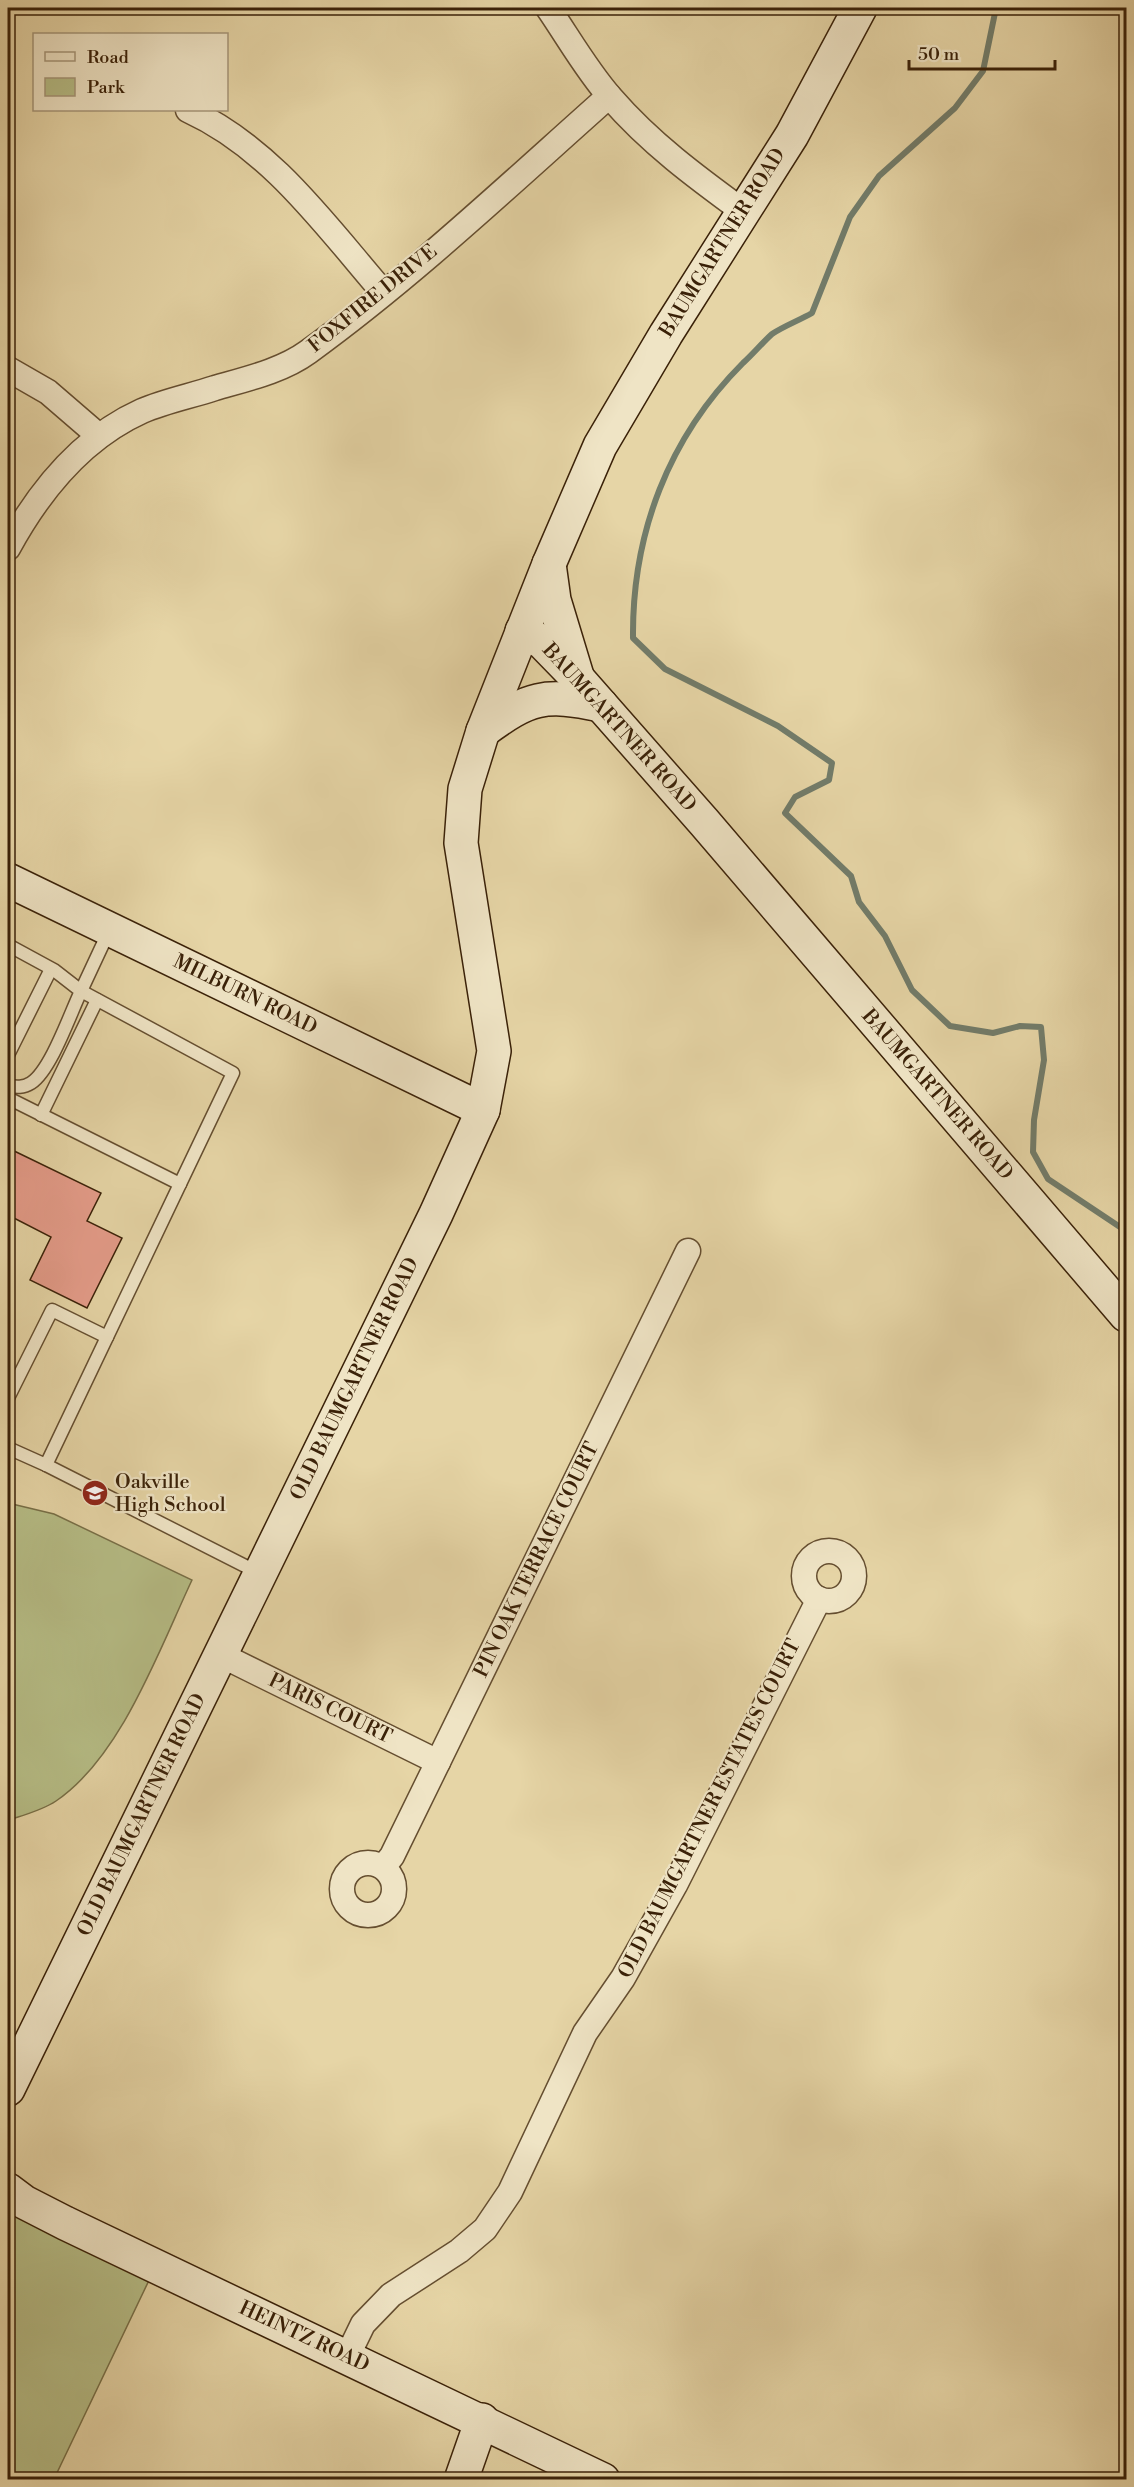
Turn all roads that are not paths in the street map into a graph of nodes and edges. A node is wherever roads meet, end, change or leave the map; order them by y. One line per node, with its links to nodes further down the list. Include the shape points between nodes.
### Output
1 (548, 8): 3 (street)
2 (860, 8): 5 (street, BAUMGARTNER ROAD, via 820,87)
3 (609, 96): 5 (street, via 643,133); 6 (street, FOXFIRE DRIVE)
4 (190, 111): 6 (street, via 217,123 284,177)
5 (744, 212): 10 (street, BAUMGARTNER ROAD, via 626,398 600,446)
6 (383, 292): 8 (street, FOXFIRE DRIVE, via 306,354 260,375 142,411)
7 (8, 369): 8 (street, via 48,392)
8 (99, 436): 9 (street, FOXFIRE DRIVE, via 37,499)
9 (8, 548)
10 (549, 564): 11 (street, BAUMGARTNER ROAD); 12 (street, via 555,600)
11 (522, 631): 12 (street, BAUMGARTNER ROAD, via 542,642); 14 (street, OLD BAUMGARTNER ROAD)
12 (579, 680): 13 (street, BAUMGARTNER ROAD)
13 (601, 705): 14 (street, via 566,698 541,699 513,709); 28 (street, BAUMGARTNER ROAD)
14 (483, 731): 24 (street, OLD BAUMGARTNER ROAD, via 465,789 461,843 494,1051)
15 (8, 880): 16 (street, MILBURN ROAD)
16 (110, 930): 19 (lane); 24 (street, MILBURN ROAD)
17 (8, 945): 18 (lane)
18 (51, 969): 19 (lane); 21 (lane)
19 (81, 991): 20 (lane); 22 (lane, via 44,1068 32,1082)
20 (98, 1000): 25 (lane); 26 (lane, via 233,1073)
21 (8, 1055)
22 (8, 1086)
23 (11, 1100): 25 (lane)
24 (483, 1110): 33 (street, OLD BAUMGARTNER ROAD)
25 (41, 1115): 26 (lane)
26 (180, 1184): 29 (lane)
27 (688, 1251): 36 (street, PIN OAK TERRACE COURT)
28 (1126, 1315)
29 (107, 1337): 30 (lane, via 52,1310); 32 (lane)
30 (8, 1398)
31 (8, 1448): 32 (lane)
32 (46, 1465): 33 (lane)
33 (260, 1574): 35 (street, OLD BAUMGARTNER ROAD)
34 (819, 1599): 40 (street, OLD BAUMGARTNER ESTATES COURT, via 675,1885 623,1978 585,2033 510,2192 485,2229 459,2251 391,2295 363,2324)
35 (221, 1655): 36 (street, PARIS COURT); 38 (street, OLD BAUMGARTNER ROAD)
36 (438, 1762): 37 (street, PIN OAK TERRACE COURT)
37 (384, 1866)
38 (8, 2089)
39 (8, 2190): 40 (street, HEINTZ ROAD, via 65,2223)
40 (347, 2357): 41 (street, HEINTZ ROAD)
41 (482, 2420): 42 (street); 43 (street, HEINTZ ROAD)
42 (461, 2480)
43 (603, 2480)

